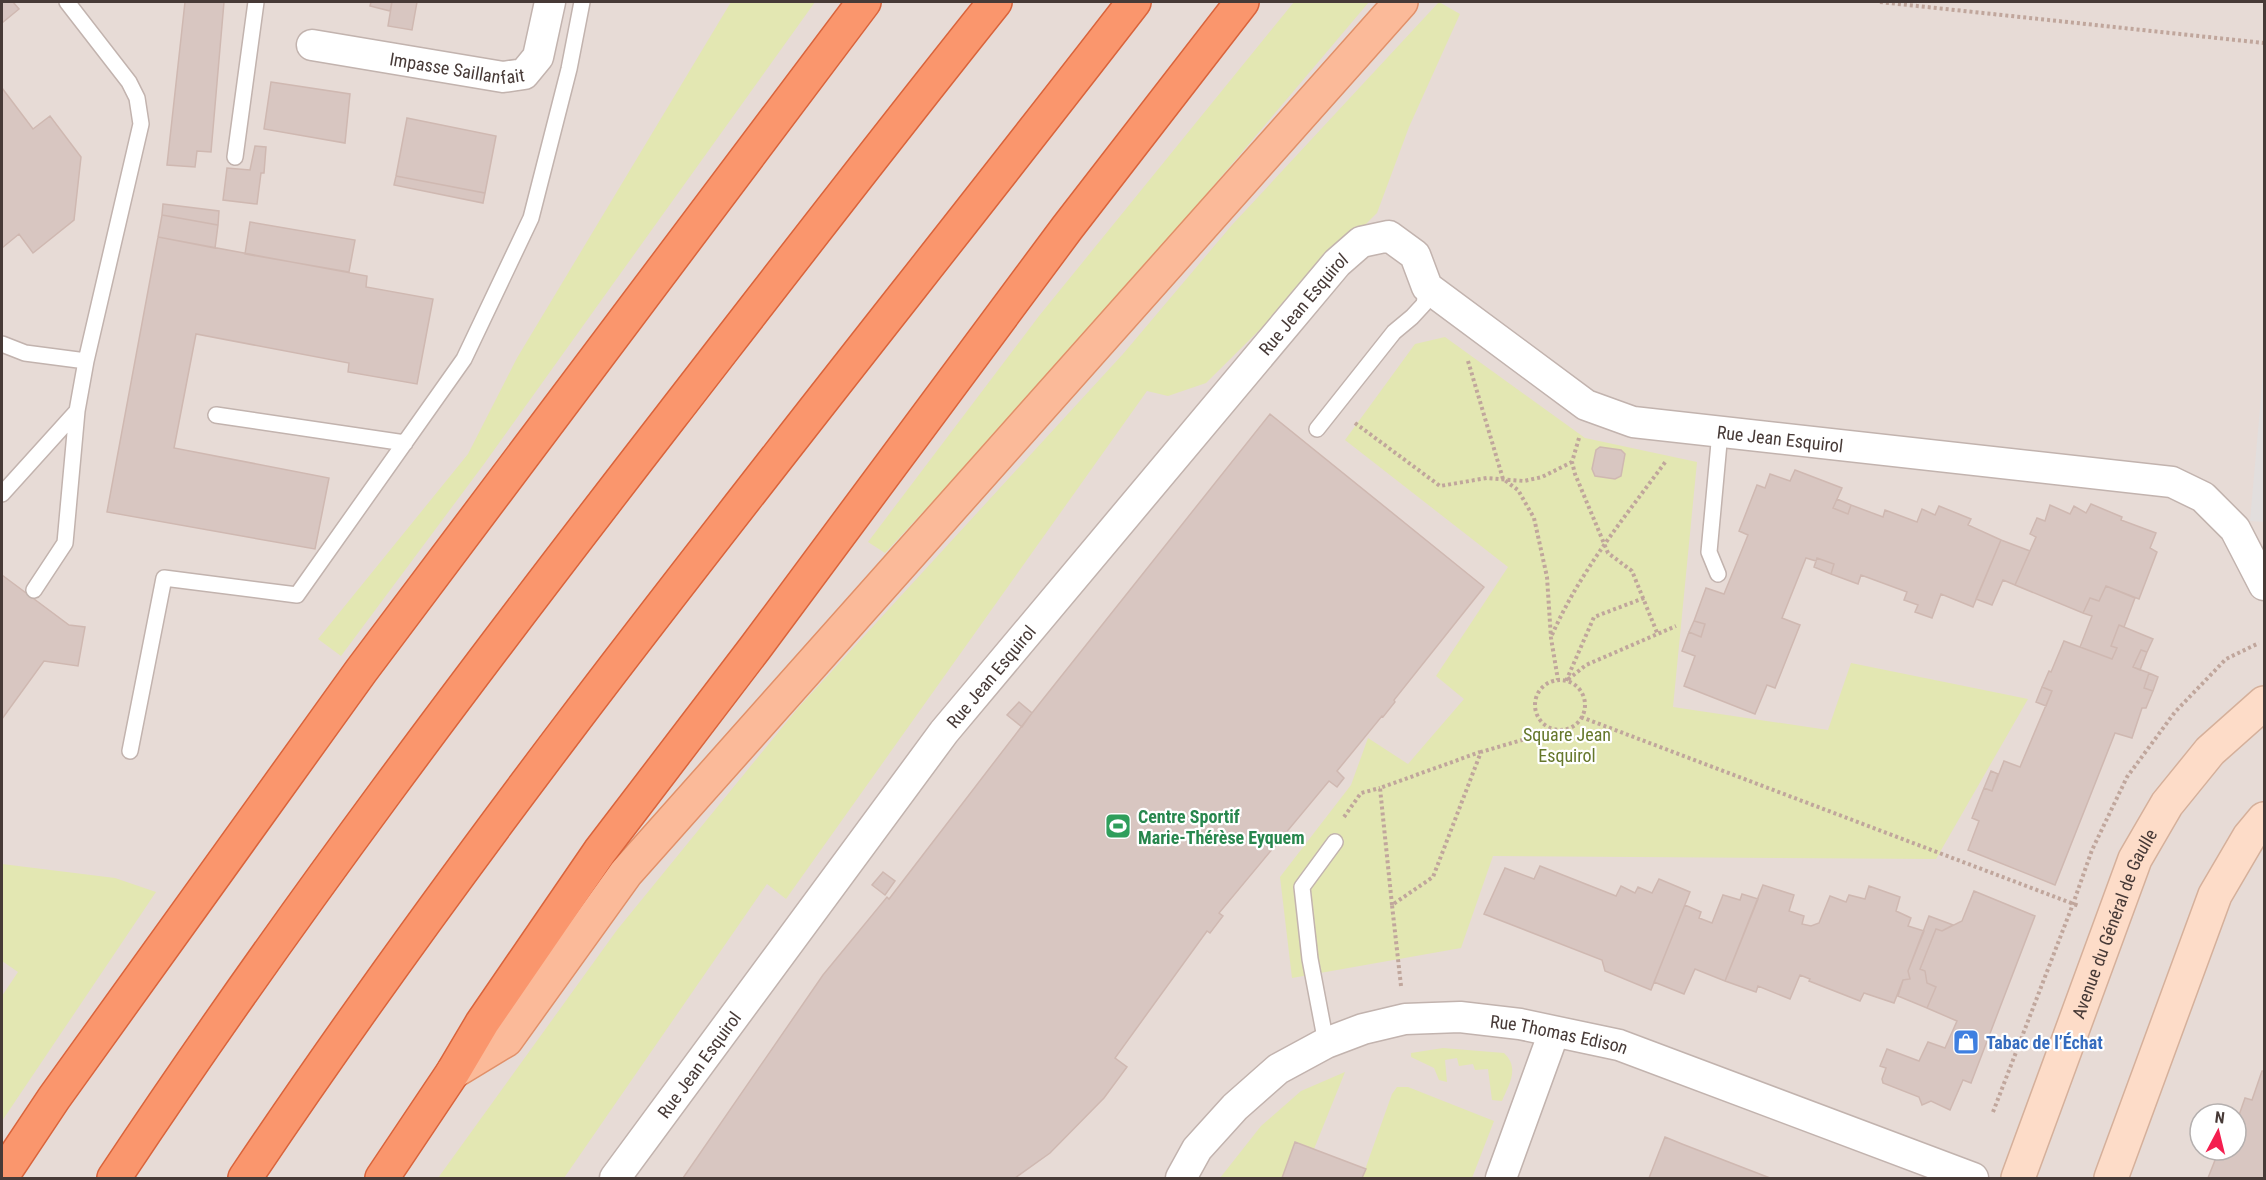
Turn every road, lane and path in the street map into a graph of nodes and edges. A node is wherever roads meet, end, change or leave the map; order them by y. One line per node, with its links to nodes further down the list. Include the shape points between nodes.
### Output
1 (67, 2): 17 (lane, via 129,82 137,98 141,124)
2 (256, 2): 13 (lane)
3 (550, 2): 12 (street, Impasse Saillanfait, via 538,57 524,74 503,77)
4 (582, 2): 24 (lane, via 531,218 465,359)
5 (864, 2): 54 (highway, via 361,671 60,1089)
6 (995, 2): 55 (highway, via 432,729 194,1058)
7 (1134, 2): 56 (highway, via 681,579 517,795)
8 (1242, 2): 53 (highway, via 600,851)
9 (1401, 2): 53 (main road, via 626,873 506,1040)
10 (1880, 2): 11 (path)
11 (2265, 43)
12 (312, 45)
13 (235, 157)
14 (1426, 287): 18 (lane, via 1424,304 1394,332); 23 (street, Rue Jean Esquirol, via 1586,405 1633,422); 58 (street, Rue Jean Esquirol, via 1415,255 1389,236 1361,242 1337,262 944,732)
15 (2, 344): 17 (lane, via 25,353)
16 (1466, 355): 27 (path)
17 (86, 361): 19 (lane)
18 (1334, 408): 21 (lane); 27 (path, via 1440,486)
19 (77, 411): 28 (lane); 32 (lane, via 65,543)
20 (216, 415): 24 (lane)
21 (1317, 429)
22 (1580, 431): 26 (path)
23 (1720, 432): 30 (lane, via 1709,552); 31 (street, Rue Jean Esquirol, via 2172,482 2203,497 2235,529)
24 (405, 443): 42 (lane, via 297,595 164,578)
25 (1666, 460): 29 (path)
26 (1572, 462): 27 (path, via 1542,477 1524,481); 29 (path)
27 (1503, 479): 36 (path, via 1518,490 1534,518 1547,577)
28 (2, 494)
29 (1605, 545): 33 (path, via 1608,553 1632,572); 36 (path, via 1567,602)
30 (1718, 573)
31 (2264, 577)
32 (34, 590)
33 (1644, 598): 35 (path); 38 (path, via 1594,617)
34 (1676, 626): 35 (path)
35 (1658, 635): 38 (path, via 1586,665)
36 (1551, 638): 37 (path)
37 (1558, 680): 38 (path); 41 (path, via 1542,687 1535,700 1537,716 1548,728)
38 (1566, 681): 40 (path, via 1584,699)
39 (2265, 703): 49 (main road, Avenue du Général de Gaulle, via 2210,751 2167,804 2134,860)
40 (1581, 717): 41 (path, via 1571,727); 49 (path)
41 (1556, 730): 43 (path)
42 (130, 751)
43 (1481, 752): 44 (path); 48 (path, via 1433,877)
44 (1380, 788): 45 (path, via 1361,793); 48 (path)
45 (1344, 816)
46 (2265, 819): 63 (main road, via 2248,837 2215,895)
47 (1335, 842): 52 (lane, via 1302,887)
48 (1392, 905): 50 (path)
49 (2113, 919): 62 (main road, Avenue du Général de Gaulle)
50 (1405, 1019): 51 (street, Rue Thomas Edison, via 1460,1017); 52 (street, Rue Thomas Edison)
51 (1554, 1032): 60 (street); 61 (street, Rue Thomas Edison, via 1619,1045)
52 (1326, 1043): 59 (street, Rue Thomas Edison, via 1278,1069 1235,1107 1197,1149)
53 (453, 1072): 57 (highway)
54 (2, 1176)
55 (114, 1179)
56 (244, 1179)
57 (382, 1179)
58 (615, 1179)
59 (1181, 1179)
60 (1501, 1179)
61 (1973, 1179)
62 (2018, 1179)
63 (2111, 1179)

